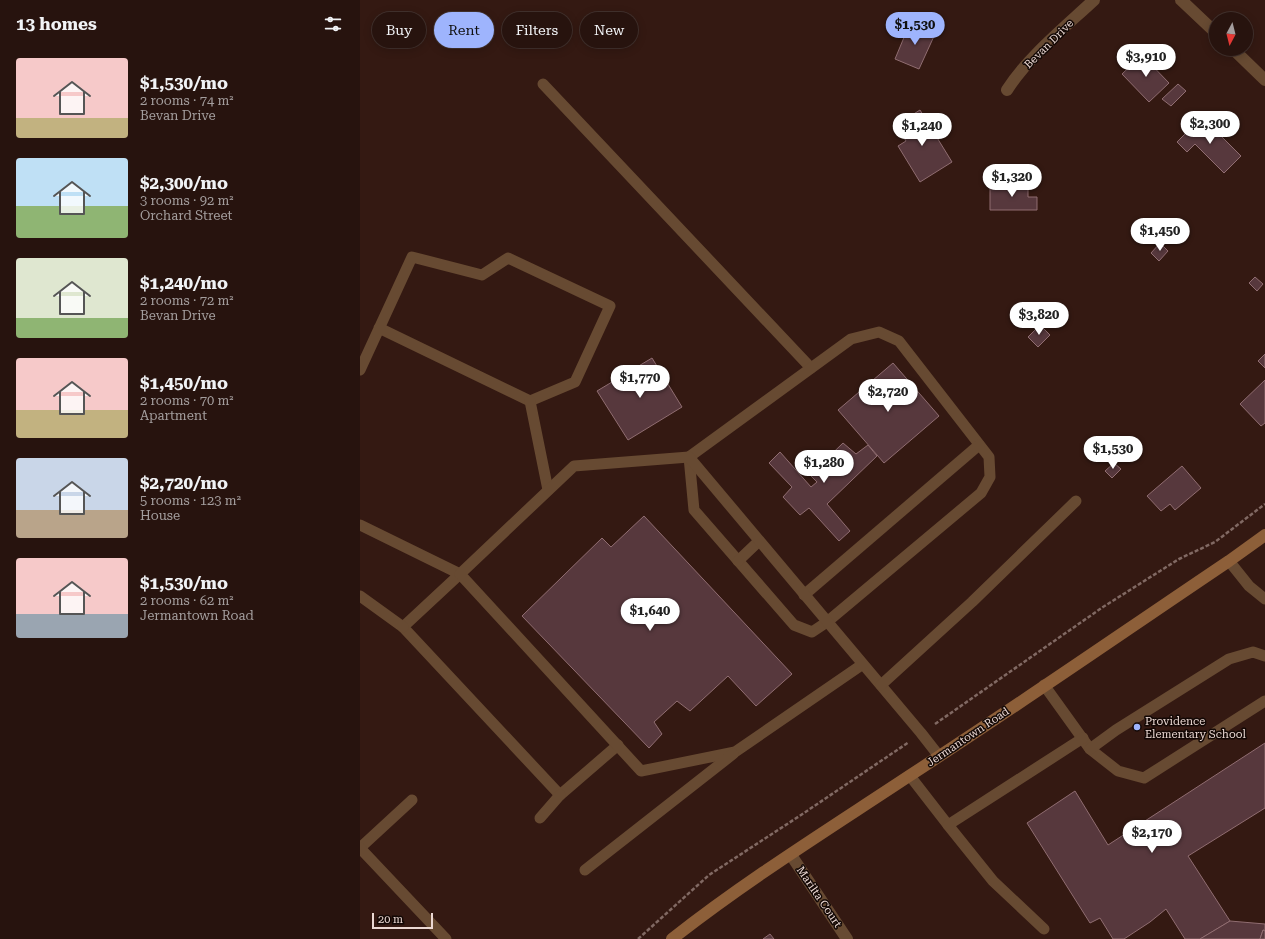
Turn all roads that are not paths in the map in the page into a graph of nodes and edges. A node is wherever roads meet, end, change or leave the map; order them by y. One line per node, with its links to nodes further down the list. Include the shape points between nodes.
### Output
1 (1094, 0): 7 (street, Bevan Drive, via 1046,45 1013,80)
2 (1182, 0): 3 (street)
3 (1209, 26)
4 (1240, 56): 5 (street)
5 (1265, 80)
6 (543, 84): 9 (lane)
7 (1007, 90)
8 (379, 328): 10 (lane); 11 (lane); 11 (lane, via 412,257 482,275 508,258 610,306 575,382)
9 (811, 368): 12 (lane, via 851,339 879,332 899,341); 13 (lane)
10 (360, 370)
11 (530, 401): 14 (lane)
12 (980, 445): 22 (lane); 25 (lane, via 989,457 990,477 981,493)
13 (689, 457): 14 (lane, via 574,466); 18 (lane); 19 (lane, via 694,510)
14 (548, 490): 21 (lane)
15 (1076, 501): 29 (lane, via 972,602)
16 (360, 525): 21 (lane)
17 (1265, 536): 20 (main road, Jermantown Road)
18 (759, 541): 19 (lane); 22 (lane)
19 (738, 561): 25 (lane, via 794,625 812,632)
20 (1229, 561): 24 (lane, via 1249,586); 30 (main road, Jermantown Road)
21 (460, 574): 26 (lane); 33 (lane)
22 (804, 595): 25 (lane)
23 (360, 596): 26 (lane)
24 (1265, 599)
25 (826, 622): 28 (lane)
26 (403, 627): 38 (lane)
27 (1265, 656): 34 (lane, via 1253,652 1229,659)
28 (863, 664): 29 (lane); 35 (lane)
29 (881, 685): 36 (lane)
30 (1044, 685): 32 (lane); 36 (main road, Jermantown Road)
31 (1265, 701): 34 (lane, via 1144,778 1118,771)
32 (1083, 738): 34 (lane); 41 (lane)
33 (618, 745): 35 (lane, via 641,771); 38 (lane)
34 (1090, 749)
35 (735, 752): 44 (lane)
36 (939, 756): 37 (main road, Jermantown Road)
37 (910, 776): 41 (lane); 43 (main road, Jermantown Road)
38 (560, 795): 40 (lane)
39 (412, 800): 42 (lane)
40 (540, 818)
41 (948, 825): 45 (lane, via 993,881)
42 (360, 848): 46 (lane)
43 (790, 855): 47 (main road, Jermantown Road, via 698,918); 48 (street, Marilta Court)
44 (585, 870)
45 (1044, 929)
46 (446, 939)
47 (672, 939)
48 (847, 939)

